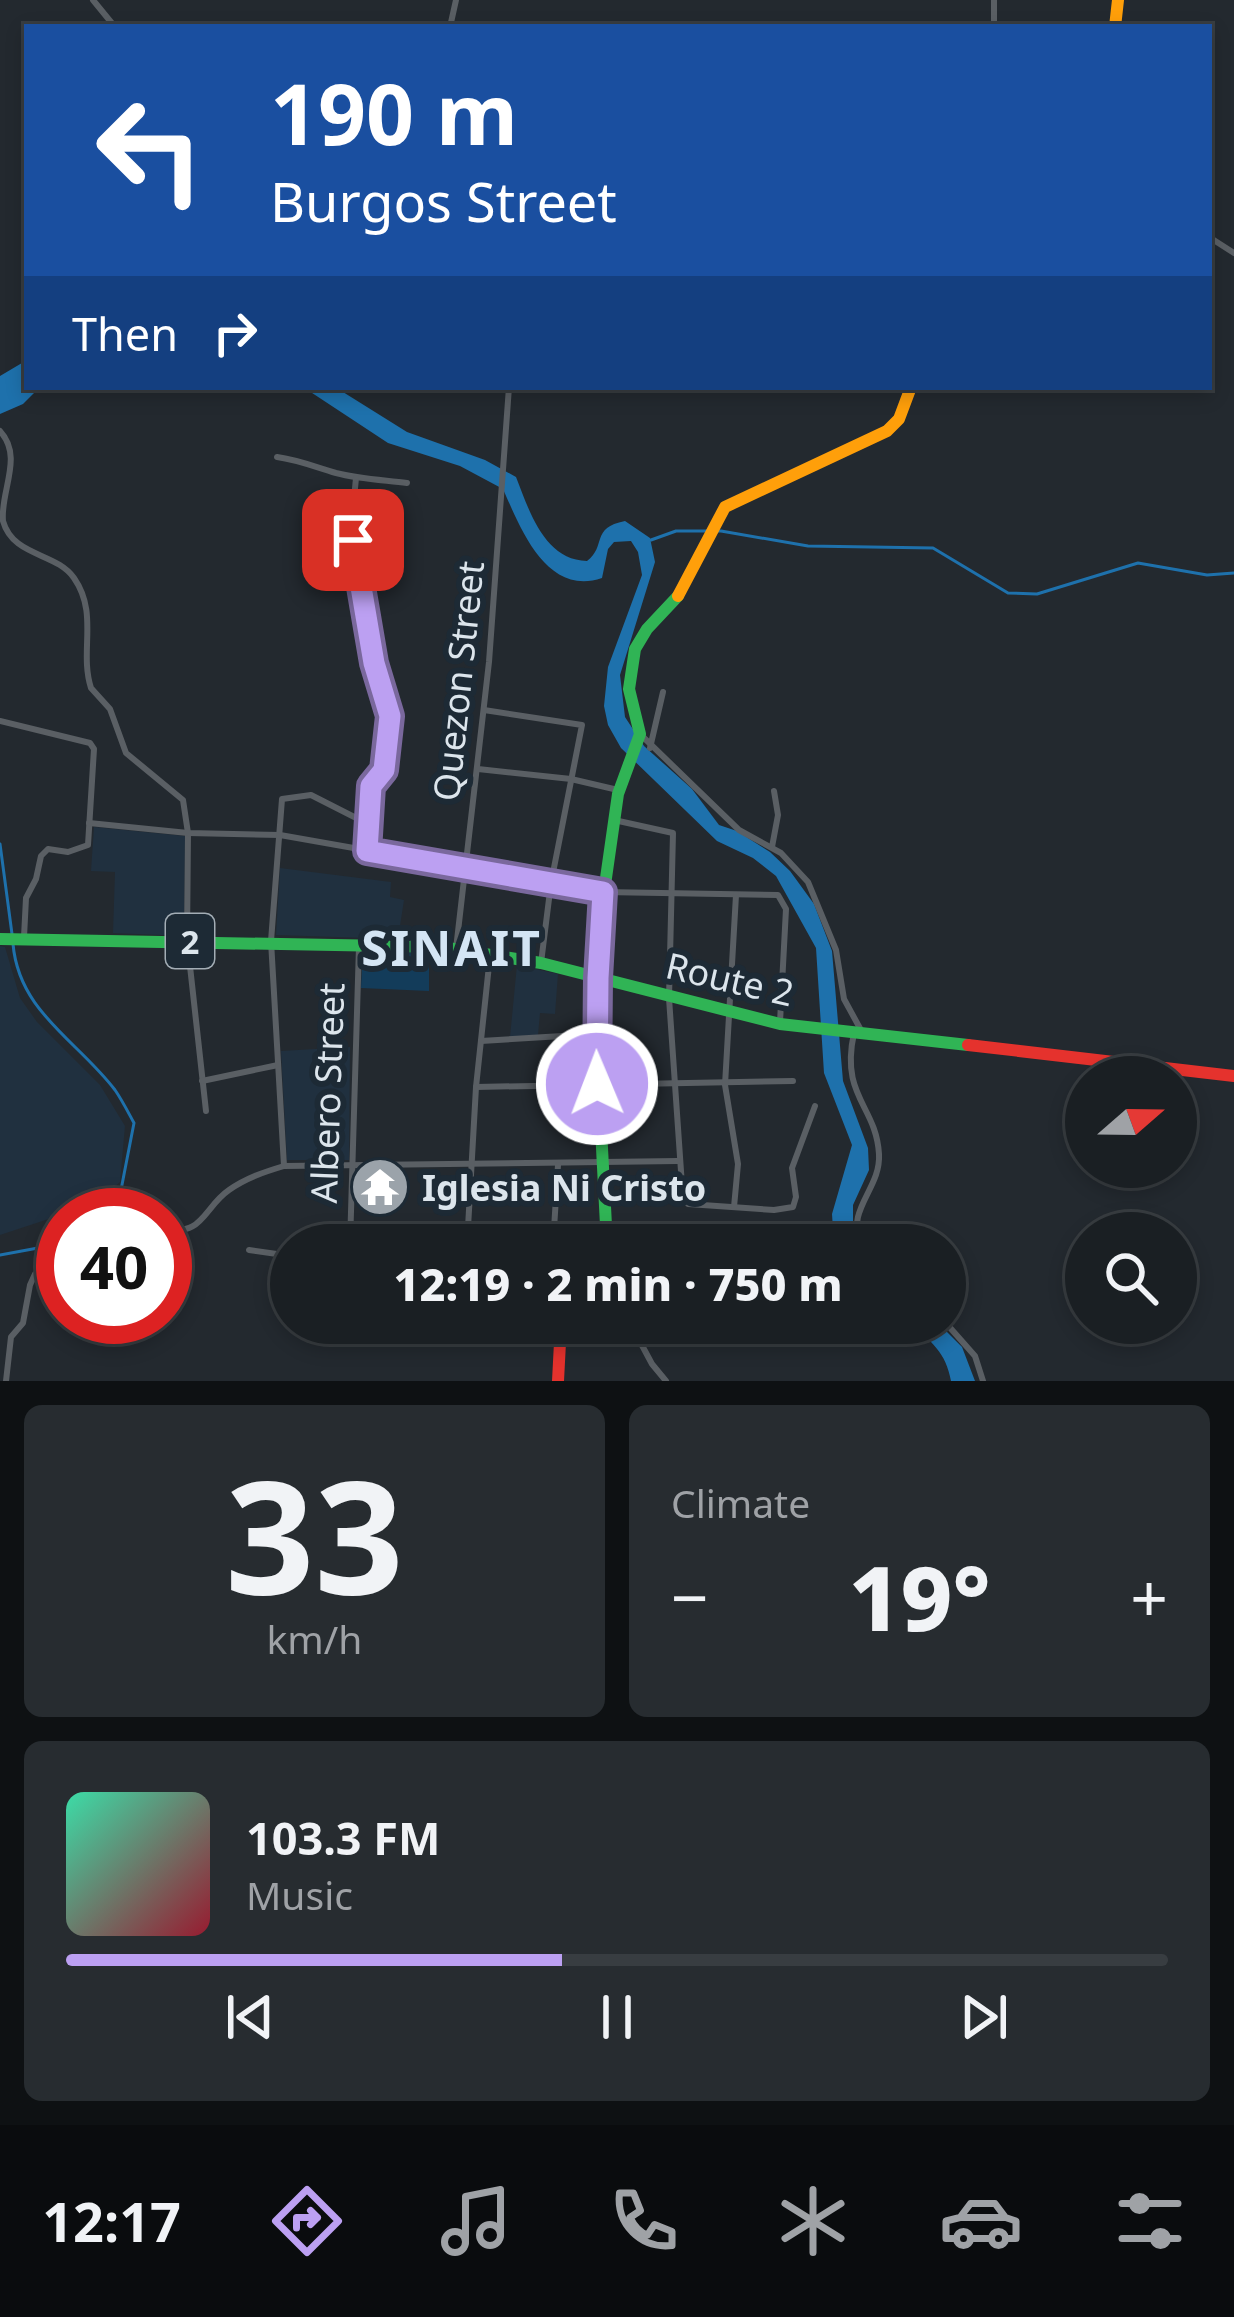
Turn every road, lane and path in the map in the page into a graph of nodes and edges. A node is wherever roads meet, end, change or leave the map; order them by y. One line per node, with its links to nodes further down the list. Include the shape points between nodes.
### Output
1 (93, 0): 2 (street)
2 (113, 24)
3 (509, 390): 10 (street, Quezon Street)
4 (910, 390): 12 (main road, via 887,431 725,507 684,589 634,649 629,689)
5 (0, 431): 21 (street, via 10,448 7,532 74,578 88,614 91,688 110,709 126,753 182,798)
6 (277, 457): 7 (street)
7 (356, 478): 8 (street); 20 (street, via 355,560 390,716 384,770 371,786)
8 (407, 483)
9 (663, 692): 13 (street)
10 (484, 710): 14 (street, Quezon Street); 15 (street, via 581,723)
11 (0, 721): 19 (street, via 92,745)
12 (638, 738): 13 (street); 16 (main road)
13 (650, 748): 23 (street, via 740,830)
14 (478, 769): 15 (street); 25 (street, Quezon Street)
15 (571, 778): 16 (street); 26 (street)
16 (618, 790): 18 (main road)
17 (774, 791): 23 (street)
18 (614, 820): 27 (main road); 28 (street, via 672,832)
19 (89, 823): 21 (street); 31 (street, via 88,844 40,856)
20 (370, 825): 22 (street, via 314,796 288,796); 24 (street)
21 (188, 833): 22 (street); 32 (street)
22 (280, 836): 24 (street); 33 (street)
23 (772, 847): 43 (street, via 813,890)
24 (367, 851): 25 (street)
25 (466, 867): 26 (street); 35 (street, Quezon Street)
26 (551, 883): 27 (street); 37 (street)
27 (603, 892): 28 (street); 38 (main road)
28 (670, 894): 29 (street); 39 (street)
29 (736, 895): 40 (street); 41 (street, via 773,894 784,902)
30 (3, 940): 31 (main road, Route 2 / 2)
31 (23, 940): 32 (main road, Route 2 / 2)
32 (188, 941): 33 (main road, Route 2 / 2); 47 (street)
33 (272, 941): 34 (main road, Route 2 / 2); 45 (street)
34 (359, 943): 35 (main road, Route 2 / 2); 57 (street, Albero Street)
35 (456, 949): 36 (main road, Route 2 / 2)
36 (490, 953): 37 (main road, Route 2 / 2); 44 (street)
37 (541, 963): 38 (main road, Route 2 / 2)
38 (598, 978): 39 (main road, Route 2 / 2); 42 (main road)
39 (668, 998): 40 (main road, Route 2 / 2); 50 (street)
40 (727, 1012): 41 (main road, Route 2 / 2); 51 (street)
41 (780, 1024): 43 (main road, Route 2 / 2)
42 (596, 1034): 44 (street); 49 (main road)
43 (856, 1034): 46 (main road, Route 2 / 2); 66 (street, via 850,1078 879,1156)
44 (482, 1041): 52 (street)
45 (278, 1065): 47 (street); 60 (street)
46 (1234, 1076)
47 (202, 1081): 54 (street)
48 (793, 1081): 51 (street)
49 (597, 1084): 50 (street); 52 (street); 56 (main road)
50 (675, 1085): 51 (street); 55 (street)
51 (725, 1085): 61 (street, via 738,1164)
52 (476, 1087): 58 (street)
53 (815, 1106): 61 (street, via 792,1168 793,1207)
54 (206, 1112)
55 (680, 1161): 56 (street); 61 (street, via 684,1201)
56 (600, 1162): 59 (street); 65 (main road)
57 (351, 1165): 58 (street); 60 (street); 62 (street, Albero Street)
58 (472, 1165): 59 (street); 63 (street)
59 (558, 1165): 64 (street)
60 (284, 1166): 67 (street, via 232,1187)
61 (734, 1207)
62 (350, 1224)
63 (468, 1224)
64 (554, 1224)
65 (605, 1224)
66 (854, 1224)
67 (192, 1228)
68 (249, 1250): 69 (street)
69 (270, 1253)
70 (36, 1273): 74 (street, via 23,1323 11,1337)
71 (560, 1344): 75 (main road)
72 (642, 1344): 76 (street)
73 (964, 1344): 77 (street)
74 (6, 1381)
75 (558, 1381)
76 (665, 1381)
77 (982, 1381)

